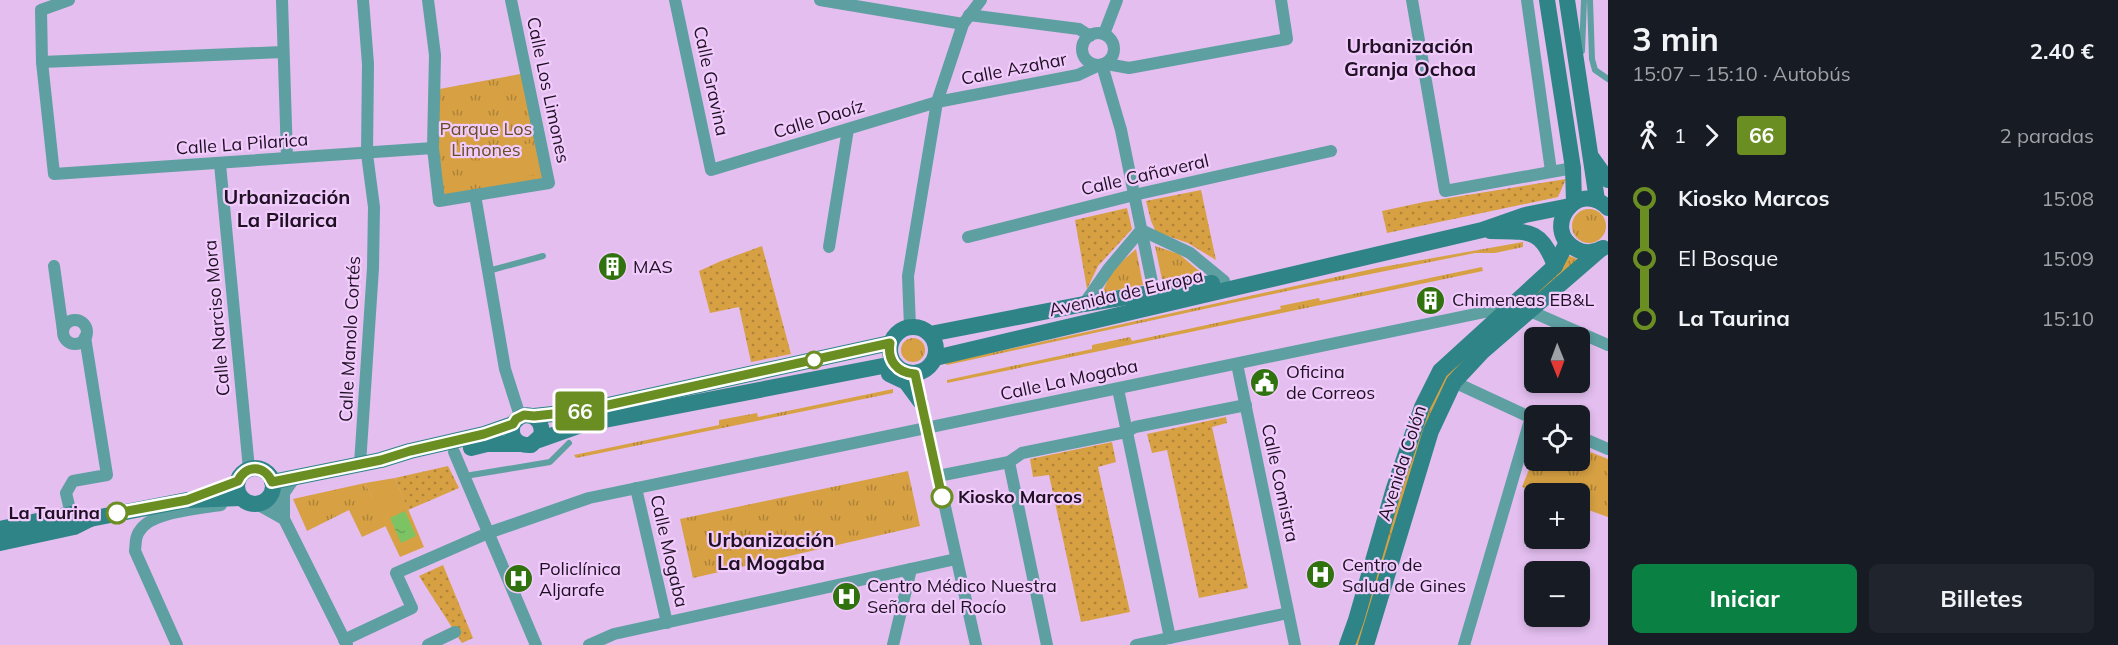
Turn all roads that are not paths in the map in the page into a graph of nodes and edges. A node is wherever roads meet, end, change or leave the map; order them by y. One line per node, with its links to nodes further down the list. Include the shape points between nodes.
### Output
1 (69, 0): 21 (street, via 41,10)
2 (282, 0): 20 (street)
3 (363, 0): 29 (street, Calle Manolo Cortés)
4 (428, 0): 27 (street, Calle Los Limones, via 435,55)
5 (511, 0): 37 (street, Calle Los Limones, via 549,183)
6 (675, 0): 34 (street, Calle Gravina)
7 (820, 0): 17 (street)
8 (981, 0): 17 (street)
9 (1117, 0): 18 (street)
10 (1281, 0): 22 (street, via 1287,39 1129,68)
11 (1412, 0): 35 (street, via 1445,191)
12 (1527, 0): 35 (street)
13 (1547, 0): 33 (main road, Avenida Colón)
14 (1567, 0): 24 (main road)
15 (1584, 0): 24 (lane)
16 (1590, 0): 23 (lane, via 1592,59 1595,70)
17 (966, 20): 19 (street, via 1079,29); 25 (street)
18 (1104, 34): 19 (street); 22 (street, via 1115,51)
19 (1090, 36): 22 (street, via 1083,43 1083,53 1088,62)
20 (283, 52): 21 (street); 31 (street)
21 (42, 63): 32 (street, Calle La Pilarica, via 54,174)
22 (1102, 65): 25 (street, Calle Azahar, via 1078,75); 38 (street)
23 (1608, 79)
24 (1580, 88): 30 (main road)
25 (937, 102): 26 (street, Calle Daoíz); 59 (street, via 908,276)
26 (848, 129): 34 (street, Calle Daoíz); 45 (street)
27 (433, 148): 29 (street, Calle La Pilarica); 37 (street, Calle Los Limones, via 440,201)
28 (1331, 151): 38 (street, Calle Cañaveral)
29 (368, 154): 31 (street, Calle La Pilarica); 85 (street, Calle Manolo Cortés, via 374,207 373,268)
30 (1590, 154): 36 (main road); 39 (main road)
31 (287, 157): 32 (street, Calle La Pilarica)
32 (220, 164): 90 (street, Calle Narciso Mora)
33 (1573, 168): 35 (street); 40 (main road, Avenida Colón)
34 (711, 170)
35 (1551, 171)
36 (1608, 180)
37 (475, 195): 51 (street)
38 (1134, 195): 41 (street); 43 (street, Calle Cañaveral)
39 (1604, 203): 40 (main road, Avenida de Europa, via 1582,200)
40 (1572, 204): 42 (main road, Avenida de Europa); 44 (main road, Avenida Colón, via 1562,220)
41 (1141, 230): 52 (street, via 1190,253); 53 (street); 55 (street)
42 (1482, 230): 44 (main road, Avenida de Europa, via 1527,229); 49 (main road, Avenida de Europa); 50 (main road, via 1538,236)
43 (968, 237)
44 (1565, 239): 46 (main road, Avenida de Europa, via 1579,251 1594,252); 50 (main road, Avenida Colón)
45 (829, 247)
46 (1605, 247): 57 (main road, Avenida Colón)
47 (543, 256): 51 (lane)
48 (54, 266): 91 (street, via 63,331 66,323 74,320 82,322 86,329 107,475 73,481 66,493)
49 (1325, 266): 52 (main road, Avenida de Europa); 54 (main road, Avenida de Europa)
50 (1555, 266): 56 (main road, Avenida Colón)
51 (488, 270): 73 (street, via 506,369)
52 (1224, 281): 53 (main road, Avenida de Europa)
53 (1154, 292): 54 (main road, via 1162,297); 55 (main road, Avenida de Europa); 58 (main road, via 1148,301 1126,306)
54 (1208, 294): 58 (main road, Avenida de Europa)
55 (1084, 304): 60 (main road, Avenida de Europa)
56 (1510, 307): 65 (street, Calle La Mogaba); 115 (main road, Avenida Colón, via 1440,371 1422,407)
57 (1530, 311): 62 (street); 68 (main road, Avenida Colón)
58 (1113, 316): 63 (main road, Avenida de Europa)
59 (910, 327): 60 (main road); 61 (main road, via 898,332)
60 (930, 334): 63 (main road, via 936,345)
61 (890, 343): 64 (main road); 73 (main road, via 581,411)
62 (1608, 345)
63 (935, 357): 67 (main road, via 927,368)
64 (893, 364): 66 (main road); 67 (main road, via 903,372)
65 (1237, 364): 69 (street, Calle La Mogaba); 71 (street, Calle Comistra)
66 (862, 370): 70 (main road, via 888,373 906,382); 76 (main road, via 584,424)
67 (915, 374): 70 (street)
68 (1454, 382): 72 (street); 116 (main road, Avenida Colón, via 1431,431)
69 (1118, 389): 74 (street, Calle La Mogaba); 75 (street)
70 (920, 401): 74 (street)
71 (1246, 405): 75 (street); 101 (street, Calle Comistra)
72 (1524, 414)
73 (522, 419): 76 (main road, via 542,427); 79 (main road, via 512,433); 83 (main road, via 484,434)
74 (927, 428): 87 (street); 89 (street, Calle La Mogaba)
75 (1126, 432): 84 (street, via 1022,453); 104 (street)
76 (539, 440): 79 (main road, via 531,445)
77 (1590, 441): 81 (street)
78 (569, 443): 86 (lane, via 550,462)
79 (520, 444): 82 (main road, via 487,444)
80 (1524, 445): 117 (street)
81 (1608, 449)
82 (454, 452): 83 (main road, via 420,459); 86 (street)
83 (381, 460): 85 (main road)
84 (1009, 462): 87 (street); 112 (street)
85 (360, 464): 88 (main road)
86 (464, 476): 96 (street)
87 (938, 476): 99 (street)
88 (295, 477): 90 (main road); 93 (street, via 284,493)
89 (636, 488): 96 (street, Calle La Mogaba, via 589,498); 102 (street, Calle Mogaba)
90 (253, 490): 92 (main road); 93 (street); 106 (street, via 153,519 136,536 135,551)
91 (71, 514): 92 (main road); 94 (main road)
92 (90, 519): 98 (main road, via 74,527)
93 (284, 519): 105 (street)
94 (40, 520): 95 (main road); 97 (main road)
95 (0, 529)
96 (488, 533): 105 (street, Calle La Mogaba, via 396,573 412,608); 108 (street)
97 (0, 537)
98 (0, 543)
99 (956, 559): 100 (street); 111 (street)
100 (911, 569): 102 (street); 110 (street)
101 (1288, 614): 104 (street); 114 (street, Calle Comistra)
102 (667, 623): 109 (street, via 614,634)
103 (455, 632): 107 (street)
104 (1170, 638): 113 (street)
105 (346, 642)
106 (177, 645)
107 (428, 645)
108 (536, 645)
109 (589, 645)
110 (893, 645)
111 (976, 645)
112 (1047, 645)
113 (1136, 645)
114 (1295, 645)
115 (1347, 645)
116 (1366, 645)
117 (1464, 645)

